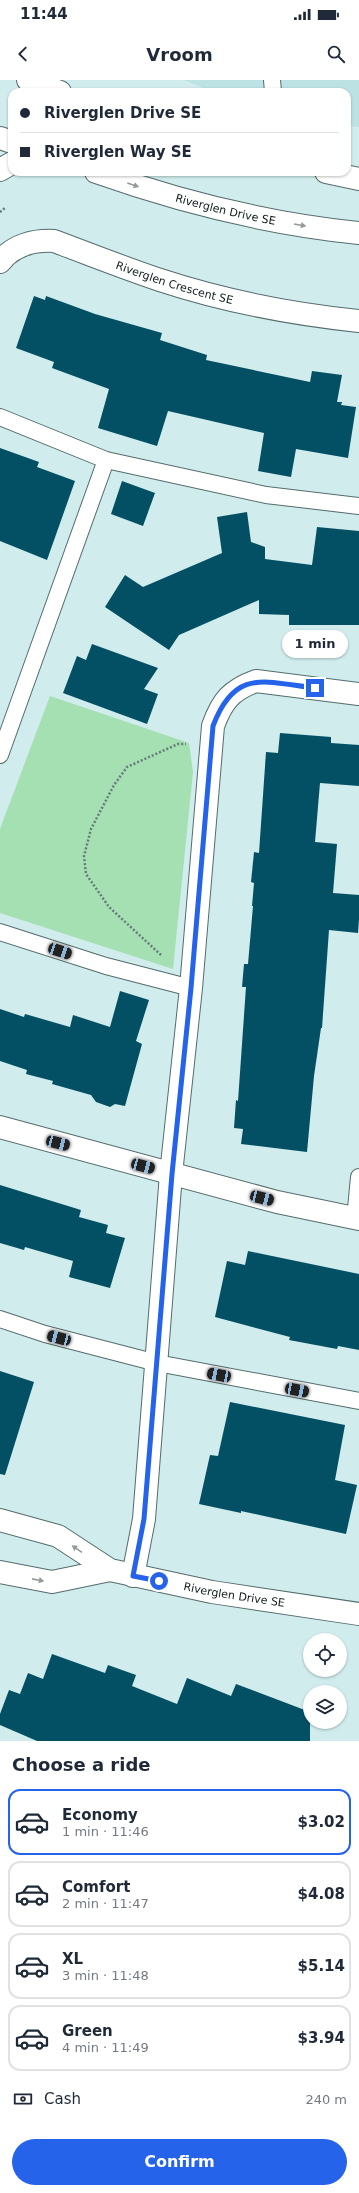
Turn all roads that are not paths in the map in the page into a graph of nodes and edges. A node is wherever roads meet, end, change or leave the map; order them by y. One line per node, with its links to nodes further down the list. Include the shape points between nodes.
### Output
1 (28, 80): 2 (street)
2 (49, 88)
3 (108, 176): 6 (street, Riverglen Drive SE, one-way to 6, via 202,205 278,222)
4 (345, 176): 5 (street)
5 (359, 179)
6 (359, 233)
7 (0, 262): 8 (street, Riverglen Crescent SE, via 4,257 36,240 54,241 160,280 235,300 315,316)
8 (359, 321)
9 (0, 418): 10 (lane)
10 (106, 460): 11 (lane, via 266,495); 13 (lane)
11 (359, 506)
12 (359, 694): 15 (street, via 256,681 240,687 228,697 218,712 211,744)
13 (0, 755)
14 (0, 932): 15 (lane, via 106,966)
15 (191, 988): 17 (street)
16 (0, 1127): 17 (street)
17 (172, 1174): 19 (street, via 278,1202); 21 (street)
18 (359, 1177): 19 (lane)
19 (357, 1219)
20 (0, 1319): 21 (lane, via 45,1334)
21 (157, 1363): 22 (lane); 26 (street, via 144,1519)
22 (359, 1401)
23 (0, 1520): 24 (street, Riverglen Drive SE, one-way to 23, via 58,1536)
24 (110, 1570): 25 (street, Riverglen Drive SE, one-way to 24, via 52,1582); 26 (street, Riverglen Drive SE)
25 (0, 1572)
26 (133, 1576): 27 (street, Riverglen Drive SE, via 212,1592)
27 (359, 1614)

